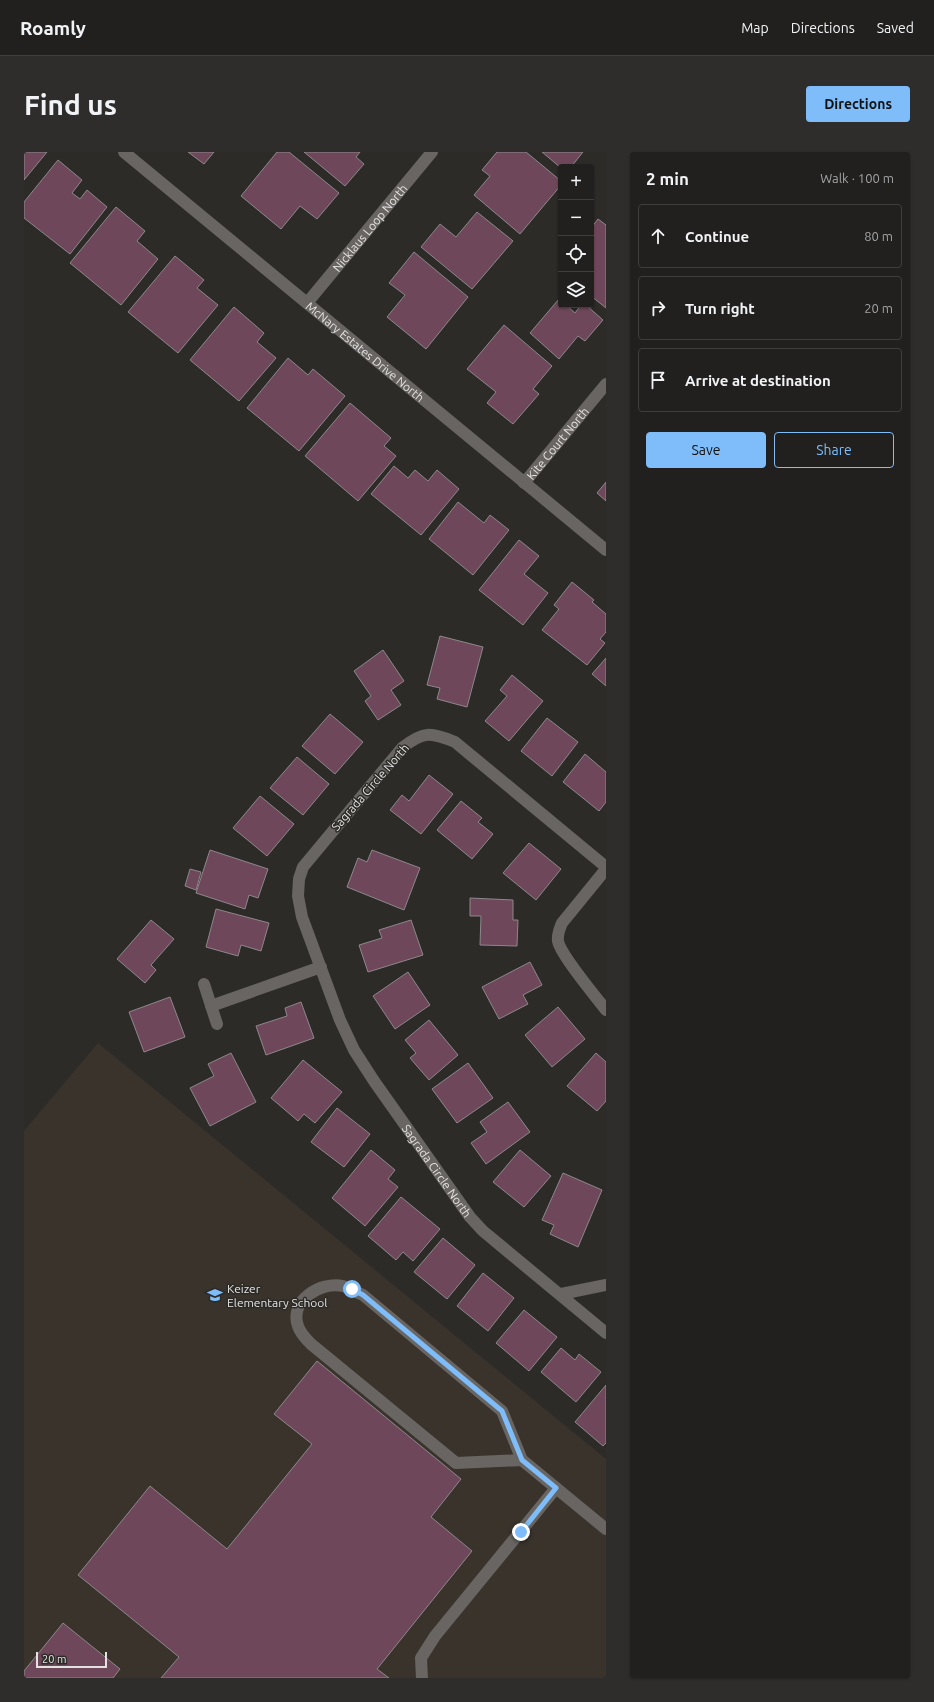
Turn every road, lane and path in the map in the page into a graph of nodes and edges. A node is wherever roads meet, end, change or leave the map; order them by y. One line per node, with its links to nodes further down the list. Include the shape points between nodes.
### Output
1 (124, 152): 3 (street, McNary Estates Drive North)
2 (432, 152): 3 (street, Nicklaus Loop North)
3 (307, 303): 5 (street, McNary Estates Drive North)
4 (606, 384): 5 (street, Kite Court North)
5 (524, 483): 6 (street, McNary Estates Drive North)
6 (606, 550)
7 (606, 868): 8 (street, Sagrada Circle North, via 455,742 440,736 426,735 414,738 402,748 303,867 298,896 302,918); 11 (street, via 562,923 558,941 565,955)
8 (321, 967): 10 (street); 14 (street, Sagrada Circle North, via 354,1050 470,1217 483,1231)
9 (204, 984): 10 (street)
10 (211, 1006): 12 (street)
11 (606, 1010)
12 (217, 1024)
13 (606, 1285): 14 (street)
14 (561, 1294): 15 (street, Sagrada Circle North)
15 (606, 1333)
16 (522, 1460): 16 (street, via 502,1411 363,1295 343,1286 327,1286 315,1290 299,1304 296,1318 298,1327 310,1344 456,1463); 17 (street)
17 (556, 1488): 18 (street); 19 (street, via 435,1636 421,1658)
18 (606, 1529)
19 (422, 1678)

